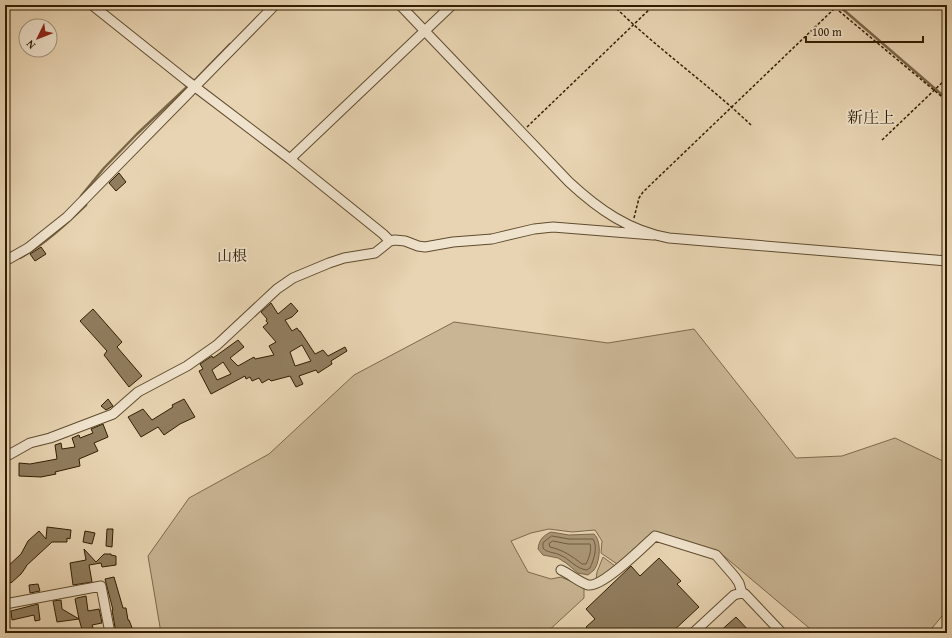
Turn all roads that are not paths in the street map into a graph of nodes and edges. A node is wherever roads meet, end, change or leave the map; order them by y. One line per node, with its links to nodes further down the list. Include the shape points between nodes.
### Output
1 (275, 5): 6 (street)
2 (400, 5): 5 (street)
3 (452, 5): 5 (street)
4 (94, 6): 6 (street)
5 (424, 31): 7 (street); 8 (street, via 589,200 613,217)
6 (191, 84): 7 (street); 10 (street, via 68,217 28,248)
7 (290, 159): 9 (street)
8 (652, 235): 9 (street, via 553,227 492,239 425,247 405,241); 11 (street, via 704,242)
9 (390, 241): 12 (street, via 375,253 329,263 294,278 277,289 217,345 187,366 138,392 113,414 30,443)
10 (5, 261)
11 (947, 261)
12 (5, 457)
13 (561, 570): 14 (street, via 589,585 594,585 613,573 655,536 716,555 735,577)
14 (742, 593): 17 (street, via 734,595); 18 (street)
15 (5, 604): 16 (street, via 102,586)
16 (110, 633)
17 (693, 633)
18 (782, 633)

